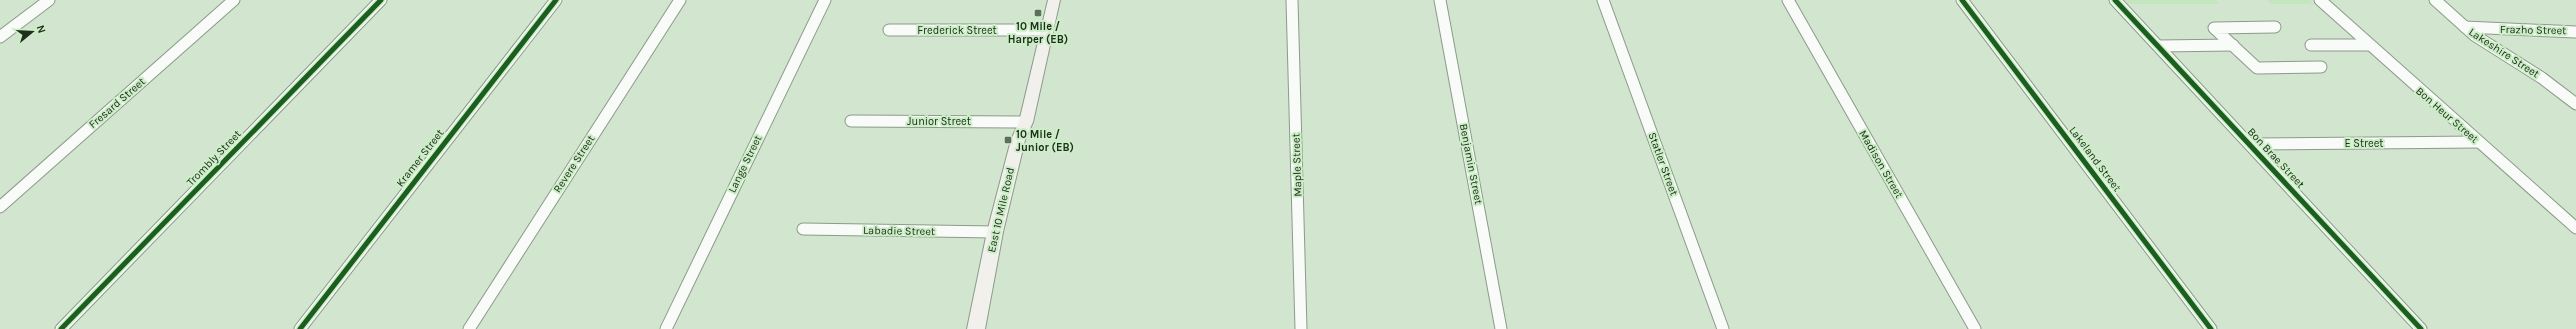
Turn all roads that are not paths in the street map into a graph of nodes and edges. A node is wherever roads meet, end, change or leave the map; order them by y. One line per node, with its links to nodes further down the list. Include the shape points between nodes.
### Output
1 (49, 0): 21 (street)
2 (234, 0): 32 (street, Fresard Street)
3 (381, 0): 36 (street, Trombly Street)
4 (556, 0): 37 (street, Kramer Street)
5 (680, 0): 38 (street, Revere Street)
6 (825, 0): 39 (street, Lange Street)
7 (1054, 0): 19 (street, East 10 Mile Road)
8 (1292, 0): 41 (street, Maple Street)
9 (1440, 0): 42 (street, Benjamin Street)
10 (1603, 0): 43 (street, Statler Street)
11 (1788, 0): 44 (street, Madison Street)
12 (1962, 0): 45 (street, Lakeland Street)
13 (2115, 0): 25 (street, Bon Brae Street)
14 (2320, 0): 24 (street, Bon Heur Street)
15 (2435, 0): 17 (street, Lakeshire Street)
16 (2275, 27): 22 (street, via 2214,28)
17 (2465, 27): 20 (street, Frazho Street); 27 (street, Lakeshire Street, via 2474,36 2542,78)
18 (889, 30): 19 (street, Frederick Street)
19 (1048, 30): 29 (street, East 10 Mile Road)
20 (2576, 32)
21 (0, 37)
22 (2233, 45): 25 (street); 26 (street, via 2257,68)
23 (2311, 45): 24 (street)
24 (2368, 45): 30 (street, Bon Heur Street)
25 (2159, 46): 31 (street, Bon Brae Street)
26 (2321, 67)
27 (2576, 104)
28 (852, 121): 29 (street, Junior Street)
29 (1026, 122): 35 (street, East 10 Mile Road, via 1018,140)
30 (2478, 142): 31 (street, E Street); 33 (street, Bon Heur Street)
31 (2250, 144): 46 (street, Bon Brae Street)
32 (0, 207)
33 (2576, 228)
34 (803, 229): 35 (street, Labadie Street)
35 (995, 232): 40 (street, East 10 Mile Road)
36 (61, 329)
37 (300, 329)
38 (469, 329)
39 (666, 329)
40 (976, 329)
41 (1301, 329)
42 (1501, 329)
43 (1722, 329)
44 (1975, 329)
45 (2211, 329)
46 (2421, 329)

